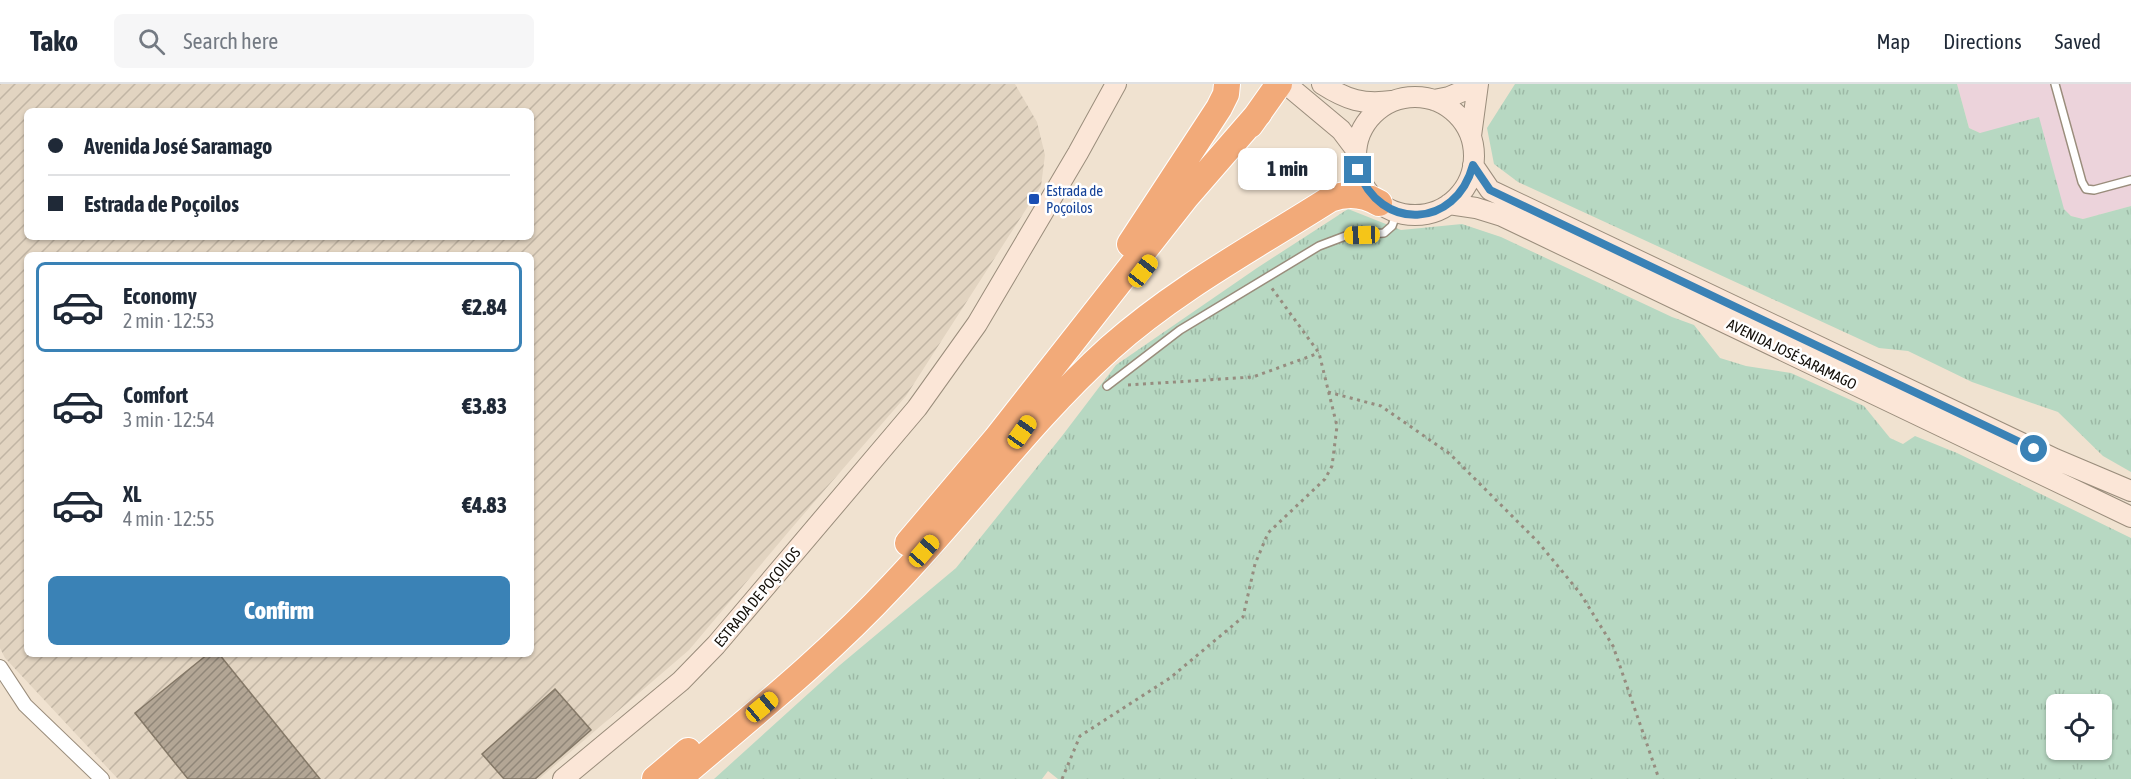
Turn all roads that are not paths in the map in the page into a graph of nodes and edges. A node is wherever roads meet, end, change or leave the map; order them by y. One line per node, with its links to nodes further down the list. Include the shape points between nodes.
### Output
1 (1116, 84): 22 (main road, ESTRADA DE POÇOILOS, via 977,324 917,408 716,645 681,681)
2 (1227, 84): 17 (highway, via 1226,94 1212,118)
3 (1279, 84): 17 (highway, via 1188,214)
4 (1286, 84): 11 (main road, via 1341,130)
5 (1322, 84): 9 (main road, via 1358,102)
6 (2055, 84): 13 (lane, via 2086,189)
7 (1478, 85): 8 (main road); 10 (main road)
8 (1434, 100): 9 (main road, via 1409,97); 10 (main road, via 1460,118)
9 (1392, 101): 11 (main road, via 1368,121)
10 (1471, 136): 12 (main road)
11 (1356, 150): 15 (main road, via 1361,180 1372,196)
12 (1473, 165): 14 (main road, via 1465,188); 18 (main road, AVENIDA JOSÉ SARAMAGO, via 1490,190 2055,459)
13 (2131, 180)
14 (1449, 204): 15 (main road, via 1419,215); 19 (main road, AVENIDA JOSÉ SARAMAGO, via 1502,216)
15 (1388, 208): 16 (lane, via 1392,226 1384,232 1334,239 1180,330); 17 (highway, via 1368,196 1330,199 1148,316)
16 (1107, 386)
17 (1004, 444): 23 (highway, via 825,630); 24 (highway, via 894,585 796,678)
18 (2131, 491)
19 (2131, 517)
20 (0, 667): 21 (street, via 25,705)
21 (102, 779)
22 (563, 779)
23 (655, 779)
24 (678, 779)

